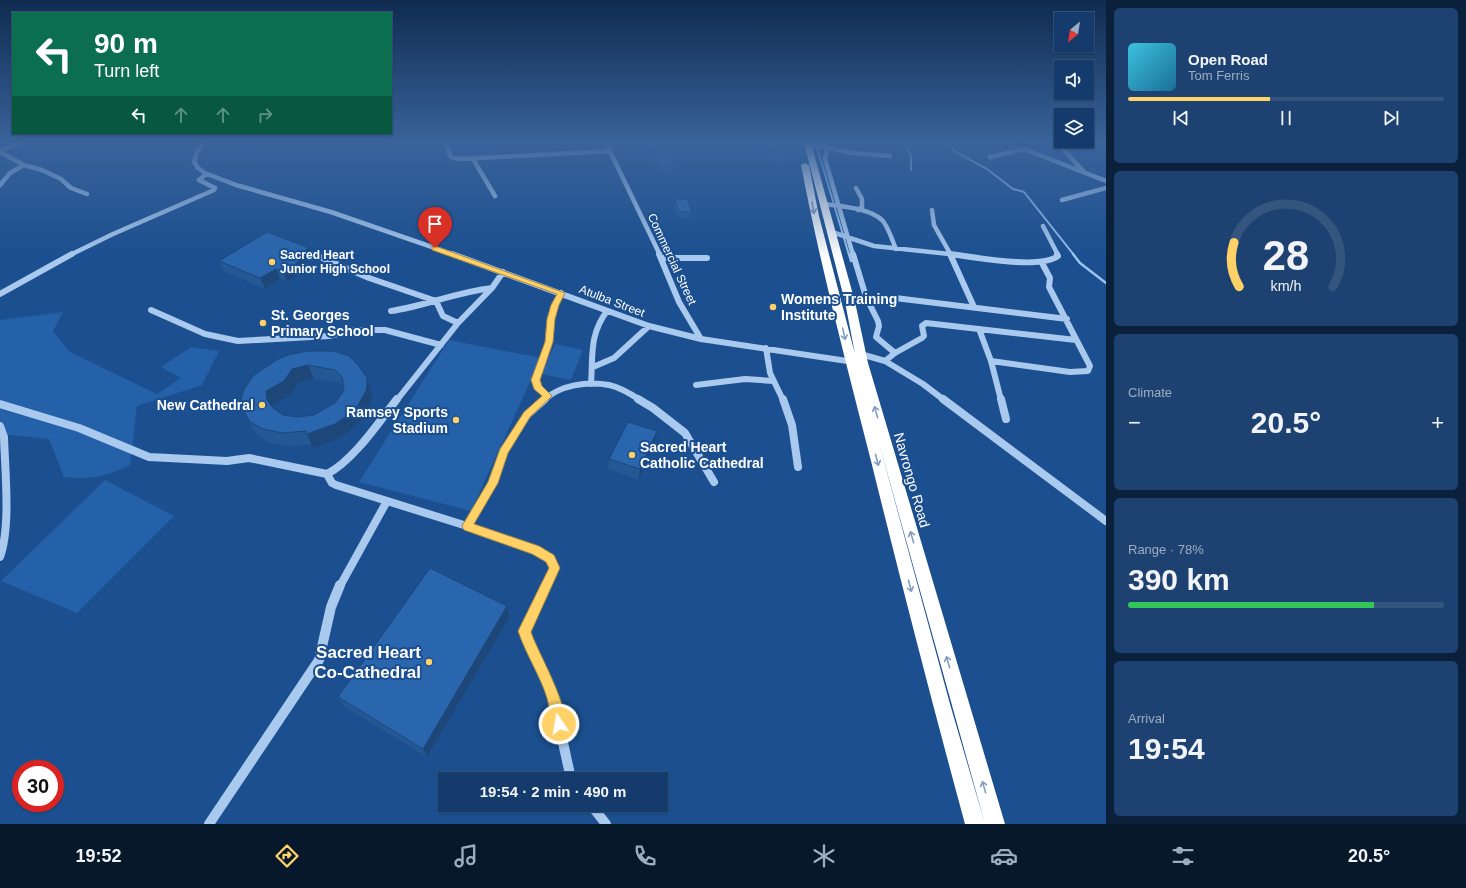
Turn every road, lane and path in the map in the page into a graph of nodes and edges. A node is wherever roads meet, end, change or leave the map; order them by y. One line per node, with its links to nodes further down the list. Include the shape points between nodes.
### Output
1 (64, 181): 11 (street, via 71,188)
2 (202, 181): 29 (street, via 215,188 214,190 113,235)
3 (225, 181): 26 (street, Atulba Street, via 346,216)
4 (486, 181): 12 (street)
5 (624, 181): 23 (street, Commercial Street)
6 (808, 181): 45 (highway, Navrongo Road, one-way to 45, via 815,216)
7 (822, 181): 14 (highway, Navrongo Road)
8 (828, 181): 14 (street)
9 (856, 188): 15 (street, via 863,203)
10 (1106, 188): 13 (street)
11 (87, 194)
12 (495, 196)
13 (1062, 200)
14 (832, 205): 15 (street); 18 (highway, Navrongo Road); 19 (street)
15 (858, 210): 21 (street, via 882,221)
16 (932, 210): 22 (street, via 934,225)
17 (1043, 226): 25 (street, via 1058,256)
18 (832, 232): 19 (street); 45 (highway, Navrongo Road, via 850,302)
19 (848, 236): 21 (street, via 863,244); 44 (street, via 866,297 878,321 876,337)
20 (297, 248): 31 (street, via 369,278)
21 (896, 249): 22 (street)
22 (950, 254): 25 (street); 32 (street)
23 (661, 258): 24 (street); 40 (street, Commercial Street, via 679,302)
24 (707, 258)
25 (1042, 262): 36 (street, via 1050,278 1049,287)
26 (503, 272): 27 (street); 28 (street, Atulba Street)
27 (492, 288): 31 (street, via 460,292); 37 (street)
28 (561, 293): 35 (street, Atulba Street); 52 (street, via 555,305 549,342 536,380 538,387)
29 (0, 294)
30 (895, 298): 32 (street)
31 (436, 301): 34 (street, via 407,309); 37 (street, via 443,316)
32 (974, 307): 36 (street)
33 (151, 310): 42 (street, via 205,334 238,342 329,336 354,330 384,330)
34 (392, 310)
35 (607, 311): 38 (street, Atulba Street); 48 (street, via 598,320 594,334 590,353)
36 (1067, 319): 41 (street)
37 (458, 323): 42 (street)
38 (649, 326): 40 (street, Atulba Street); 48 (street, via 614,358)
39 (979, 329): 41 (street); 44 (street, via 926,323 922,326 922,338); 47 (street)
40 (701, 339): 43 (street, Atulba Street)
41 (1076, 340): 47 (street, via 1090,366 1088,371 1070,372)
42 (441, 345): 57 (street, via 363,442 335,470)
43 (766, 348): 45 (street, Atulba Street); 49 (street)
44 (895, 353): 46 (street)
45 (855, 357): 46 (street, Atulba Street); 67 (highway, Navrongo Road, one-way to 67, via 941,704); 68 (highway, Navrongo Road, one-way to 45)
46 (885, 361): 60 (street, Atulba Street, via 923,384)
47 (991, 361): 54 (street)
48 (593, 368): 50 (street)
49 (773, 381): 51 (street, via 745,379); 56 (street, via 787,407)
50 (591, 384): 52 (street, via 570,386); 58 (street, via 610,385 632,395 685,433)
51 (696, 385)
52 (548, 396): 61 (street, via 527,414 504,452 493,483)
53 (0, 404): 57 (street, via 79,428 149,457 227,461 249,458)
54 (1006, 419)
55 (0, 426): 62 (street, via 4,436 6,522 4,546)
56 (798, 467)
57 (327, 474): 59 (street, via 336,485)
58 (714, 482)
59 (387, 501): 61 (street); 65 (street, via 336,592 319,660)
60 (1106, 521)
61 (467, 526): 63 (street, via 536,550 550,558 554,568 524,631 553,697)
62 (0, 557)
63 (569, 772)
64 (597, 812): 66 (street)
65 (209, 824)
66 (606, 824)
67 (975, 824)
68 (995, 824)

